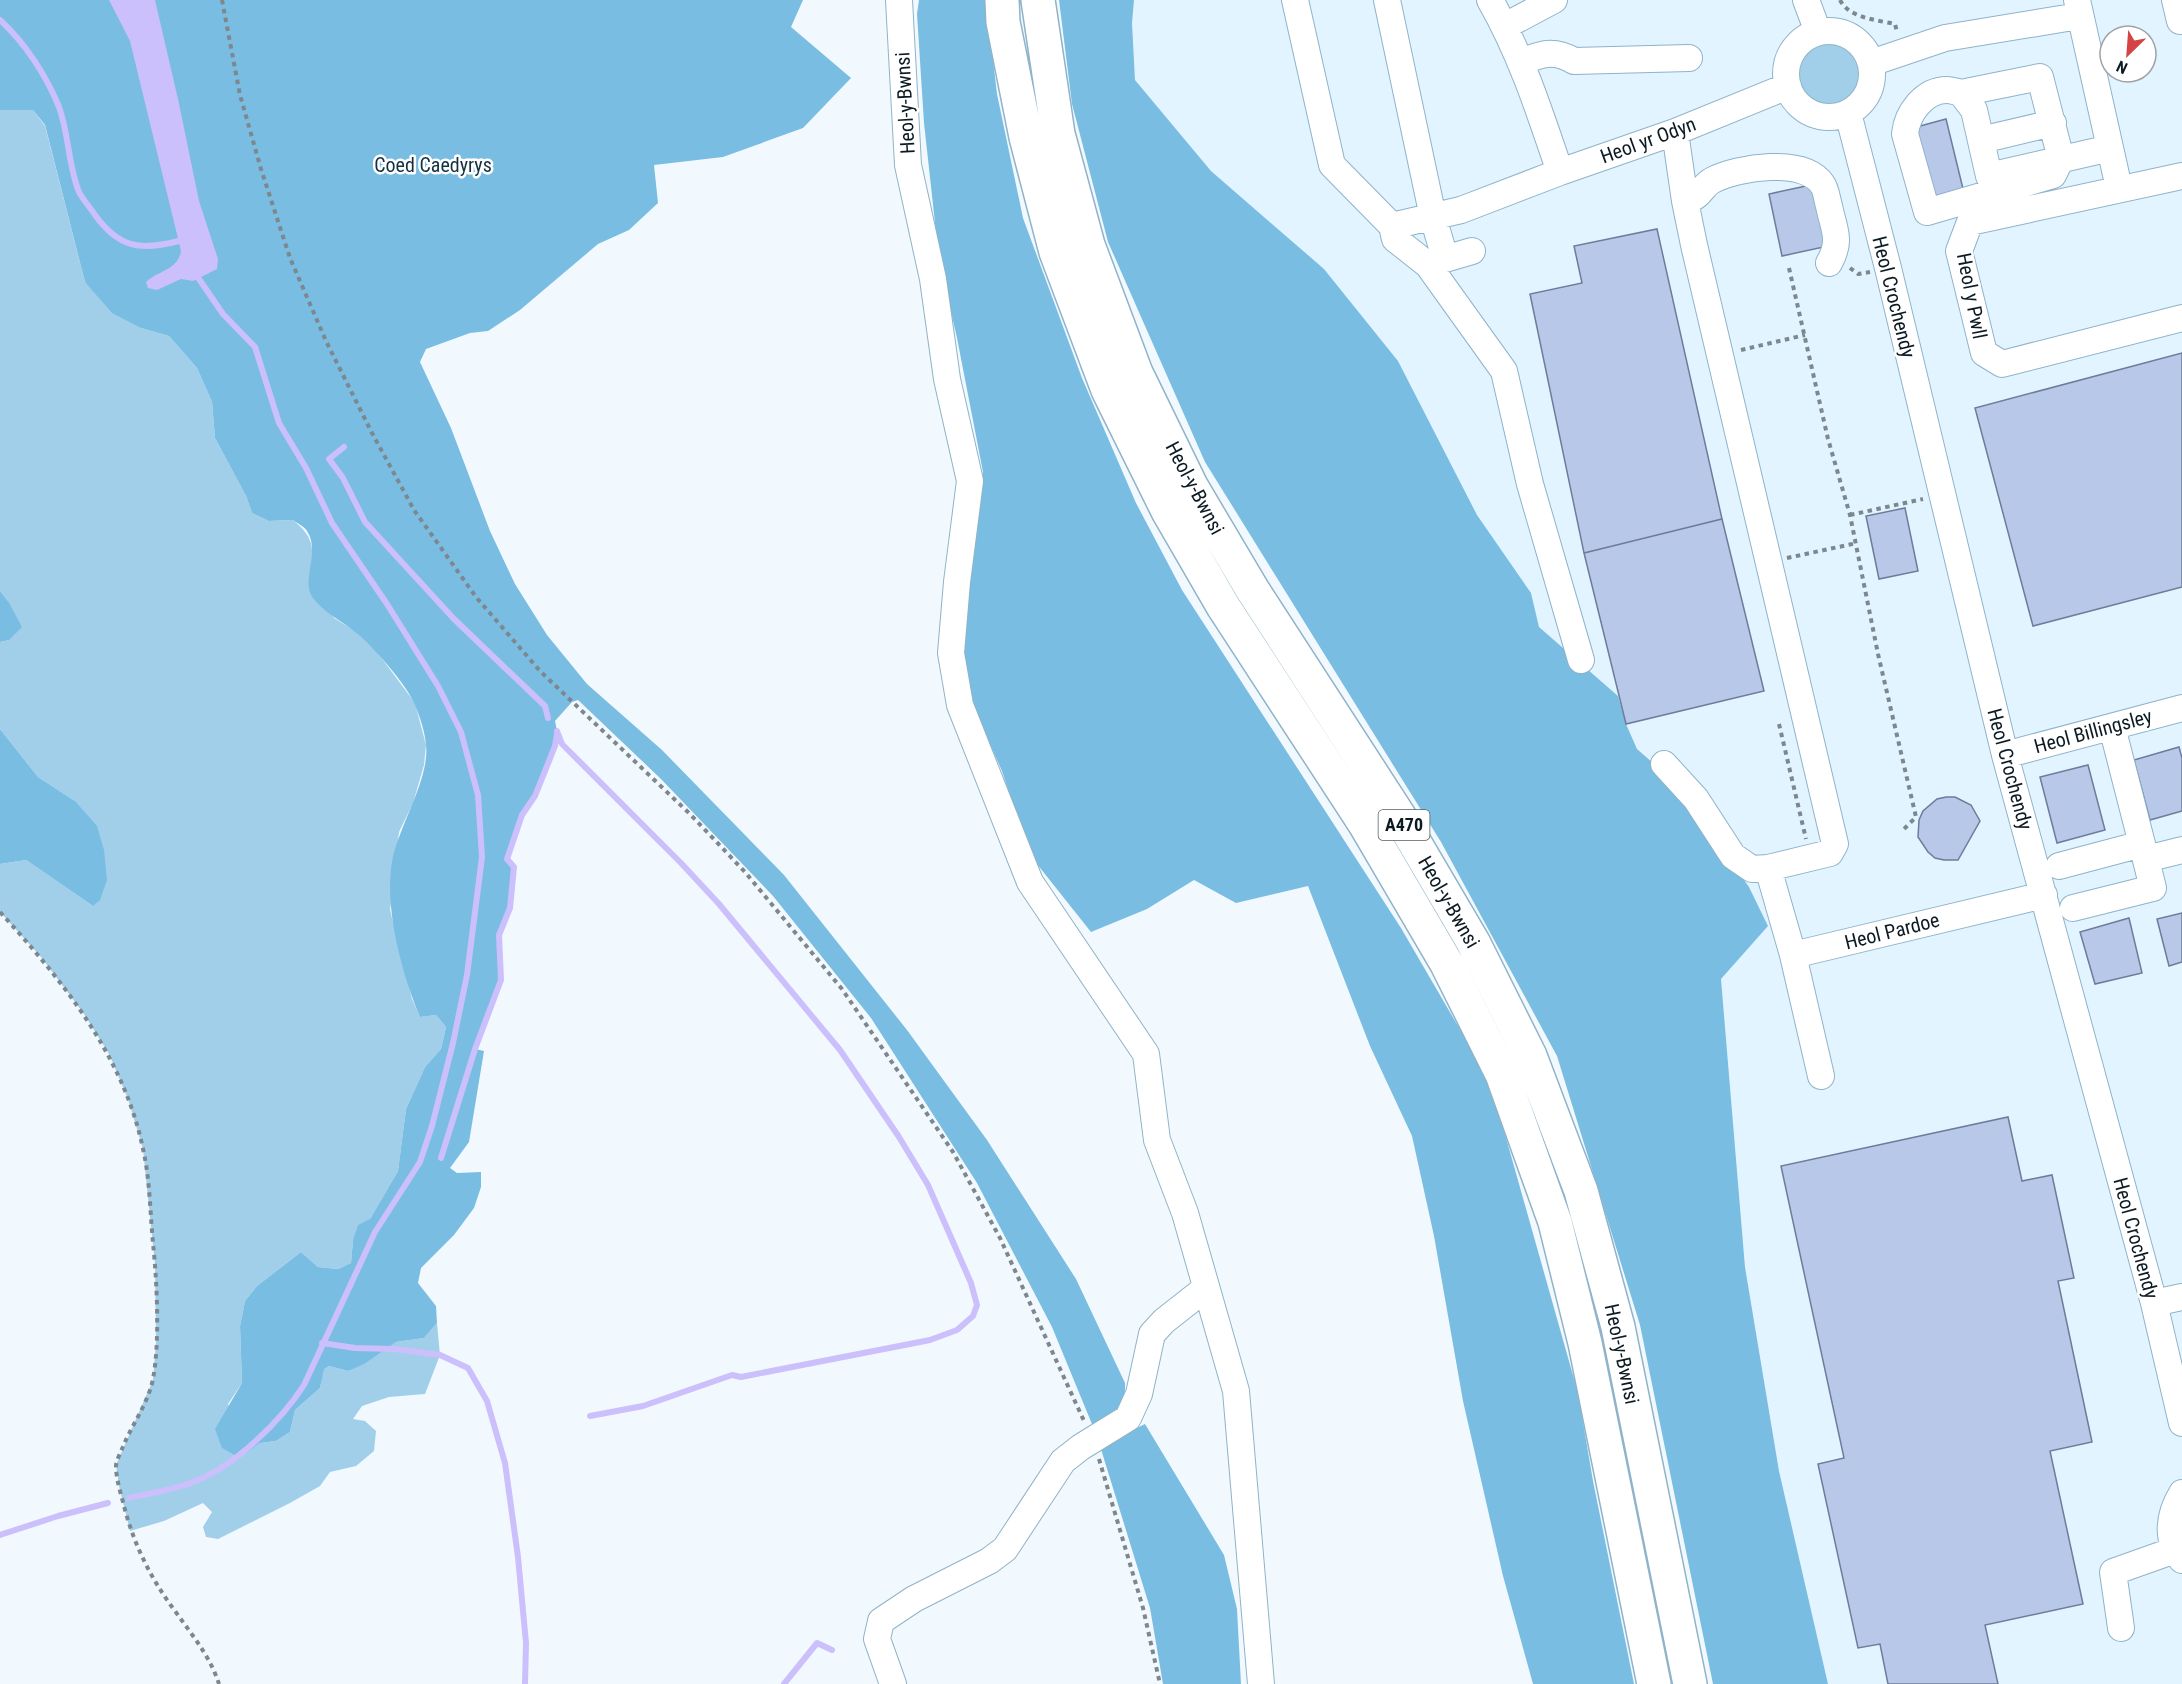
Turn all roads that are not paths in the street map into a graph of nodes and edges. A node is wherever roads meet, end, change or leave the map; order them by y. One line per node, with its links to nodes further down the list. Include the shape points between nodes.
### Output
1 (899, 0): 46 (street, Heol-y-Bwnsi, via 908,165 970,481 951,653 960,705 1030,882 1146,1054 1157,1140 1185,1213)
2 (1002, 0): 55 (highway, Heol-y-Bwnsi / A470, via 1026,137 1056,252 1108,390 1223,606 1371,834 1447,964 1502,1074 1555,1222 1585,1343)
3 (1038, 0): 56 (highway, Heol-y-Bwnsi / A470, via 1058,134 1088,245 1136,373 1191,486 1252,589 1399,816 1473,942 1530,1056 1581,1191 1618,1327)
4 (1295, 0): 28 (street, via 1332,165)
5 (1387, 0): 27 (street)
6 (1490, 0): 10 (street)
7 (1554, 0): 10 (street)
8 (1806, 0): 11 (street)
9 (2078, 8): 14 (street, via 1945,38); 21 (street)
10 (1505, 26): 13 (street)
11 (1818, 32): 14 (street, via 1845,33 1857,40); 15 (street, via 1801,42 1789,58)
12 (1689, 58): 13 (street, via 1574,62 1561,54 1540,54)
13 (1520, 62): 23 (street)
14 (1871, 63): 17 (street, via 1873,78 1869,92)
15 (1788, 86): 17 (street, via 1794,100 1805,110 1826,117); 19 (street, Heol yr Odyn)
16 (1961, 93): 18 (street, via 2040,76); 20 (street, via 1974,110); 22 (street, via 1934,93 1915,107 1906,124 1905,134 1928,213 2054,175)
17 (1848, 113): 36 (street, Heol Crochendy)
18 (2053, 123): 20 (street); 22 (street)
19 (1675, 132): 23 (street, Heol yr Odyn); 26 (street)
20 (1981, 140): 22 (street, via 1989,176)
21 (2110, 148): 22 (street); 25 (street)
22 (2061, 159)
23 (1560, 172): 27 (street, Heol yr Odyn)
24 (2182, 176): 25 (street, Heol y Pwll)
25 (2119, 188): 32 (street, Heol y Pwll, via 1970,222 1959,251 1984,353 2002,364)
26 (1685, 201): 30 (street, via 1696,198 1712,180 1747,169 1806,170 1822,184 1838,245); 41 (street, via 1835,844 1830,852)
27 (1433, 218): 28 (street, Heol yr Odyn); 31 (street)
28 (1392, 226): 31 (street, via 1395,239)
29 (1472, 251): 31 (street)
30 (1832, 259)
31 (1436, 261): 33 (street, via 1504,371 1530,484)
32 (2182, 318)
33 (1581, 660)
34 (2182, 708): 35 (street, Heol Billingsley)
35 (2112, 727): 36 (street, Heol Billingsley); 39 (street)
36 (2005, 755): 42 (street, Heol Crochendy)
37 (1664, 764): 41 (street, via 1696,799 1733,855 1752,870)
38 (2182, 850): 39 (street)
39 (2144, 851): 40 (street); 43 (street, via 2153,888)
40 (2059, 866)
41 (1768, 868): 44 (street)
42 (2044, 895): 44 (street, Heol Pardoe); 48 (street, Heol Crochendy)
43 (2073, 908)
44 (1793, 955): 45 (street)
45 (1821, 1076)
46 (1206, 1288): 53 (street, via 1152,1334 1139,1394 1128,1418 1063,1461 1005,1550 881,1621 877,1639); 54 (street, Heol-y-Bwnsi, via 1236,1391)
47 (2182, 1297): 48 (street)
48 (2154, 1304): 49 (street, Heol Crochendy)
49 (2182, 1423)
50 (2182, 1493): 51 (street, via 2170,1521 2171,1538)
51 (2179, 1555): 52 (street, via 2113,1572)
52 (2121, 1628)
53 (893, 1684)
54 (1261, 1684)
55 (1654, 1684)
56 (1690, 1684)

